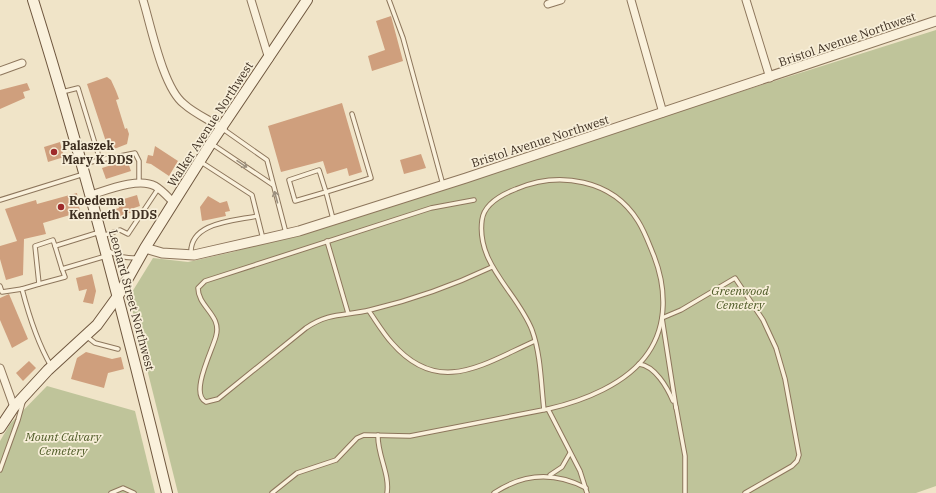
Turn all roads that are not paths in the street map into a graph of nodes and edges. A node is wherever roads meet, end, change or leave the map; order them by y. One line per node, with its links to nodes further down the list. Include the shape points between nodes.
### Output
1 (34, 0): 15 (main road, Leonard Street Northwest)
2 (143, 0): 18 (street, via 165,74 173,92 183,104)
3 (251, 0): 11 (street)
4 (307, 0): 11 (main road, Walker Avenue Northwest)
5 (389, 0): 25 (lane, via 403,38)
6 (561, 0): 9 (street)
7 (631, 0): 16 (street)
8 (746, 0): 14 (street)
9 (548, 4)
10 (936, 21): 14 (street, Bristol Avenue Northwest)
11 (269, 59): 18 (main road, Walker Avenue Northwest)
12 (22, 63): 13 (street)
13 (0, 71)
14 (770, 78): 16 (street, Bristol Avenue Northwest)
15 (61, 92): 20 (lane, via 78,88); 22 (main road, Leonard Street Northwest)
16 (663, 113): 25 (street, Bristol Avenue Northwest)
17 (352, 114): 27 (lane, via 371,178)
18 (223, 129): 19 (main road, Walker Avenue Northwest); 24 (lane, via 267,160)
19 (212, 143): 21 (main road, Walker Avenue Northwest); 24 (lane, one-way to 24)
20 (100, 160): 22 (lane); 23 (lane, via 134,153 139,161)
21 (200, 162): 31 (main road, Walker Avenue Northwest); 32 (lane, via 252,195)
22 (84, 169): 28 (main road, Leonard Street Northwest); 29 (lane)
23 (139, 183): 26 (street); 28 (street)
24 (273, 185): 35 (lane, one-way to 24)
25 (443, 186): 33 (street, Bristol Avenue Northwest)
26 (158, 189): 31 (street); 34 (lane, via 128,234 120,230)
27 (326, 192): 27 (lane, via 295,202 289,180 319,170); 33 (lane)
28 (91, 196): 34 (main road, Leonard Street Northwest)
29 (0, 200)
30 (474, 200): 37 (lane, via 431,208)
31 (174, 203): 40 (main road, Walker Avenue Northwest)
32 (257, 216): 36 (lane); 41 (lane, via 210,226 196,235)
33 (334, 220): 35 (street, Bristol Avenue Northwest)
34 (101, 234): 38 (lane); 39 (main road, Leonard Street Northwest)
35 (286, 234): 36 (street, Bristol Avenue Northwest)
36 (264, 240): 41 (street, Bristol Avenue Northwest)
37 (327, 241): 49 (lane); 49 (lane, via 205,281 200,285 200,298 213,315 217,330 199,386 203,401 214,401 225,394 313,323)
38 (55, 246): 43 (lane); 44 (lane, via 53,240 35,246)
39 (106, 252): 40 (lane, via 120,257); 43 (lane); 47 (main road, Leonard Street Northwest)
40 (143, 253): 41 (street, Bristol Avenue Northwest); 47 (main road, Walker Avenue Northwest)
41 (191, 255)
42 (492, 267): 48 (lane, via 435,290); 50 (lane, via 481,227 483,214 490,205 514,190 540,181 564,179 584,182 611,195 637,219 647,238 660,275); 52 (lane, via 525,316)
43 (62, 269): 44 (lane, via 65,277)
44 (39, 284): 46 (lane)
45 (0, 286): 46 (lane, via 2,292)
46 (22, 289): 55 (lane, via 42,351)
47 (118, 296): 51 (main road, Walker Avenue Northwest, via 97,325); 69 (main road, Leonard Street Northwest)
48 (369, 311): 49 (lane); 52 (lane, via 391,342 406,357 419,366 443,372 468,371)
49 (348, 313)
50 (662, 318): 54 (lane, via 655,342); 59 (lane); 75 (lane, via 681,310 735,278 771,336 782,365 799,455 792,466)
51 (86, 335): 53 (lane, via 95,343); 55 (main road, Walker Avenue Northwest)
52 (535, 341): 60 (lane)
53 (118, 349)
54 (638, 364): 59 (lane, via 648,367 658,378 670,393); 60 (lane, via 620,379 595,393)
55 (51, 367): 57 (main road, Walker Avenue Northwest)
56 (0, 368): 58 (street)
57 (24, 397): 58 (main road, Walker Avenue Northwest); 64 (lane)
58 (14, 407): 61 (main road, Walker Avenue Northwest)
59 (676, 408): 74 (lane, via 685,456)
60 (546, 410): 62 (lane, via 410,436); 63 (lane)
61 (0, 428)
62 (378, 435): 70 (lane, via 360,436 336,460 297,473); 71 (lane)
63 (570, 452): 65 (lane, via 562,467); 66 (lane)
64 (0, 470)
65 (548, 476): 66 (lane, via 560,477); 72 (lane, via 517,482)
66 (586, 488): 73 (lane)
67 (111, 493): 68 (lane, via 123,488)
68 (134, 493)
69 (167, 493)
70 (272, 493)
71 (387, 493)
72 (494, 493)
73 (587, 493)
74 (684, 493)
75 (745, 493)

